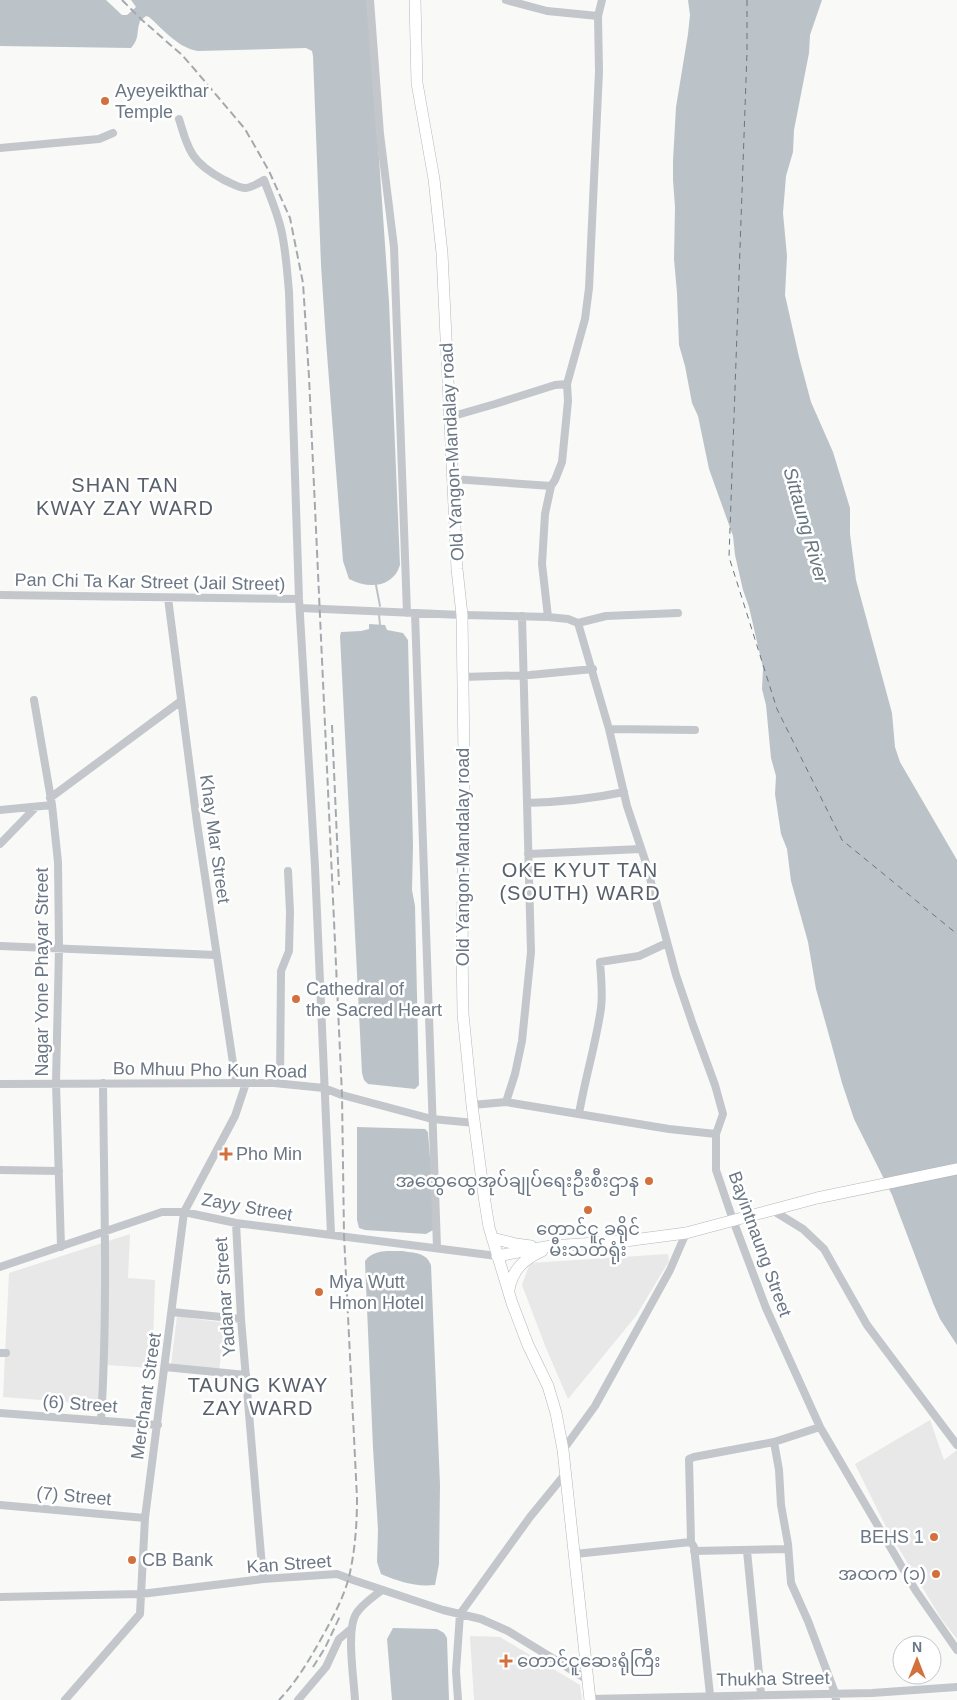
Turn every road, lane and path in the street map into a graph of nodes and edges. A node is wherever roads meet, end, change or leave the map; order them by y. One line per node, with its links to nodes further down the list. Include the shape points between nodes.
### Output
1 (370, 0): 17 (street, via 380,134 394,247)
2 (415, 0): 10 (highway, Old Yangon-Mandalay road, via 417,83 434,180 442,253)
3 (506, 0): 5 (street, via 547,11)
4 (602, 0): 5 (street)
5 (598, 16): 9 (street, via 599,71 589,288 585,319)
6 (179, 119): 15 (street, via 195,158 210,172 240,188 254,186 264,180 281,231 288,292)
7 (113, 133): 8 (street, via 99,139)
8 (0, 148)
9 (567, 384): 10 (street); 12 (street, via 562,462)
10 (450, 416): 11 (highway, Old Yangon-Mandalay road)
11 (453, 479): 12 (street); 19 (highway, Old Yangon-Mandalay road)
12 (550, 486): 21 (street, via 542,564)
13 (0, 595): 14 (street, Pan Chi Ta Kar Street (Jail Street))
14 (168, 598): 15 (street, Pan Chi Ta Kar Street (Jail Street)); 27 (street, Khay Mar Street)
15 (299, 599): 16 (street)
16 (300, 608): 17 (street); 49 (street)
17 (411, 613): 19 (street); 53 (street)
18 (678, 613): 22 (street, via 606,616)
19 (462, 616): 20 (street); 25 (highway, Old Yangon-Mandalay road)
20 (522, 616): 21 (street); 24 (street)
21 (548, 617): 22 (street)
22 (578, 623): 23 (street, Bayintnaung Street)
23 (593, 670): 24 (street); 28 (street, Bayintnaung Street)
24 (524, 675): 25 (street); 32 (street)
25 (462, 677): 51 (highway, Old Yangon-Mandalay road, via 463,995)
26 (34, 700): 31 (street, Nagar Yone Phayar Street)
27 (181, 701): 31 (street); 42 (street, Khay Mar Street)
28 (609, 729): 29 (street); 30 (street, Bayintnaung Street)
29 (696, 730)
30 (624, 792): 32 (street, via 563,802); 36 (street, Bayintnaung Street)
31 (51, 801): 33 (street); 41 (street, Nagar Yone Phayar Street, via 58,862)
32 (527, 802): 37 (street)
33 (36, 807): 34 (street); 35 (street)
34 (0, 810)
35 (0, 844)
36 (641, 849): 37 (street); 39 (street, Bayintnaung Street)
37 (528, 854): 50 (street, via 530,961 522,1041)
38 (288, 871): 47 (street, via 289,951 281,971)
39 (667, 943): 52 (street, via 639,956 600,962 601,1006); 55 (street, Bayintnaung Street, via 716,1085 723,1114)
40 (0, 946): 41 (street)
41 (59, 948): 42 (street); 43 (street, Nagar Yone Phayar Street)
42 (216, 955): 45 (street, Khay Mar Street)
43 (56, 1083): 44 (street, Bo Mhuu Pho Kun Road); 48 (street, Bo Mhuu Pho Kun Road); 58 (street, Nagar Yone Phayar Street)
44 (103, 1083): 45 (street, Bo Mhuu Pho Kun Road); 63 (street)
45 (236, 1083): 46 (street, Bo Mhuu Pho Kun Road)
46 (246, 1083): 47 (street, Bo Mhuu Pho Kun Road); 60 (street, Merchant Street, via 235,1116)
47 (280, 1083): 49 (street, Bo Mhuu Pho Kun Road)
48 (0, 1084)
49 (324, 1088): 53 (street, Bo Mhuu Pho Kun Road); 65 (street)
50 (506, 1102): 51 (street); 52 (street)
51 (472, 1105): 54 (highway, Old Yangon-Mandalay road)
52 (579, 1114): 55 (street)
53 (432, 1119): 54 (street, Bo Mhuu Pho Kun Road); 69 (street)
54 (475, 1123): 66 (highway, Old Yangon-Mandalay road)
55 (716, 1134): 61 (street, Bayintnaung Street, via 716,1170)
56 (957, 1169): 59 (highway)
57 (0, 1170): 58 (street)
58 (59, 1171): 67 (street, Nagar Yone Phayar Street)
59 (771, 1209): 61 (highway); 82 (street, via 803,1229 824,1249 867,1325)
60 (184, 1212): 62 (street, Zayy Street); 63 (street, Zayy Street, via 162,1212); 73 (street, Merchant Street)
61 (733, 1220): 64 (highway); 80 (street, Bayintnaung Street, via 766,1308)
62 (236, 1223): 65 (street, Zayy Street); 74 (street, Yadanar Street)
63 (106, 1231): 67 (street, Zayy Street); 78 (street)
64 (686, 1233): 68 (highway); 83 (street, via 670,1270 595,1406)
65 (331, 1234): 69 (street, Zayy Street)
66 (492, 1238): 68 (highway, via 528,1246); 70 (highway, Old Yangon-Mandalay road)
67 (61, 1246): 71 (street, Zayy Street)
68 (551, 1246): 70 (highway); 72 (highway, via 525,1260 516,1269)
69 (437, 1247): 70 (street, Zayy Street)
70 (497, 1256): 72 (highway, Old Yangon-Mandalay road)
71 (0, 1267)
72 (509, 1292): 83 (highway, Old Yangon-Mandalay road, via 528,1345 548,1386)
73 (172, 1312): 74 (street); 75 (street, Merchant Street)
74 (241, 1319): 76 (street, Yadanar Street)
75 (165, 1367): 76 (street); 79 (street, Merchant Street)
76 (246, 1376): 92 (street, Yadanar Street)
77 (0, 1413): 78 (street, (6) Street)
78 (101, 1421): 79 (street, (6) Street)
79 (158, 1425): 86 (street, Merchant Street)
80 (820, 1427): 81 (street); 98 (street, Bayintnaung Street, via 916,1591)
81 (774, 1442): 87 (street, via 688,1459); 88 (street)
82 (957, 1445)
83 (563, 1450): 84 (highway, Old Yangon-Mandalay road)
84 (566, 1472): 91 (highway, Old Yangon-Mandalay road); 96 (street)
85 (0, 1505): 86 (street, (7) Street)
86 (145, 1518): 94 (street, Merchant Street)
87 (691, 1542): 90 (street); 91 (street)
88 (788, 1549): 89 (street); 103 (street, via 791,1583)
89 (747, 1550): 90 (street); 101 (street)
90 (694, 1551): 102 (street)
91 (575, 1554): 99 (highway, Old Yangon-Mandalay road)
92 (263, 1580): 93 (street, Kan Street, via 337,1574); 94 (street, Kan Street)
93 (382, 1590): 96 (street, Kan Street); 97 (street, via 354,1616)
94 (141, 1594): 95 (street, Kan Street); 105 (street, Merchant Street, via 140,1614)
95 (0, 1597)
96 (460, 1614): 99 (street, Kan Street, via 508,1631); 108 (street, via 456,1671)
97 (351, 1629): 106 (street, via 339,1639 326,1667); 107 (street)
98 (957, 1650)
99 (588, 1680): 104 (highway, Old Yangon-Mandalay road)
100 (957, 1686): 103 (street, Thukha Street)
101 (761, 1694): 102 (street, Thukha Street); 103 (street, Thukha Street)
102 (710, 1696): 104 (street, Thukha Street)
103 (835, 1696)
104 (590, 1699)
105 (65, 1700)
106 (298, 1700)
107 (356, 1700)
108 (458, 1700)

